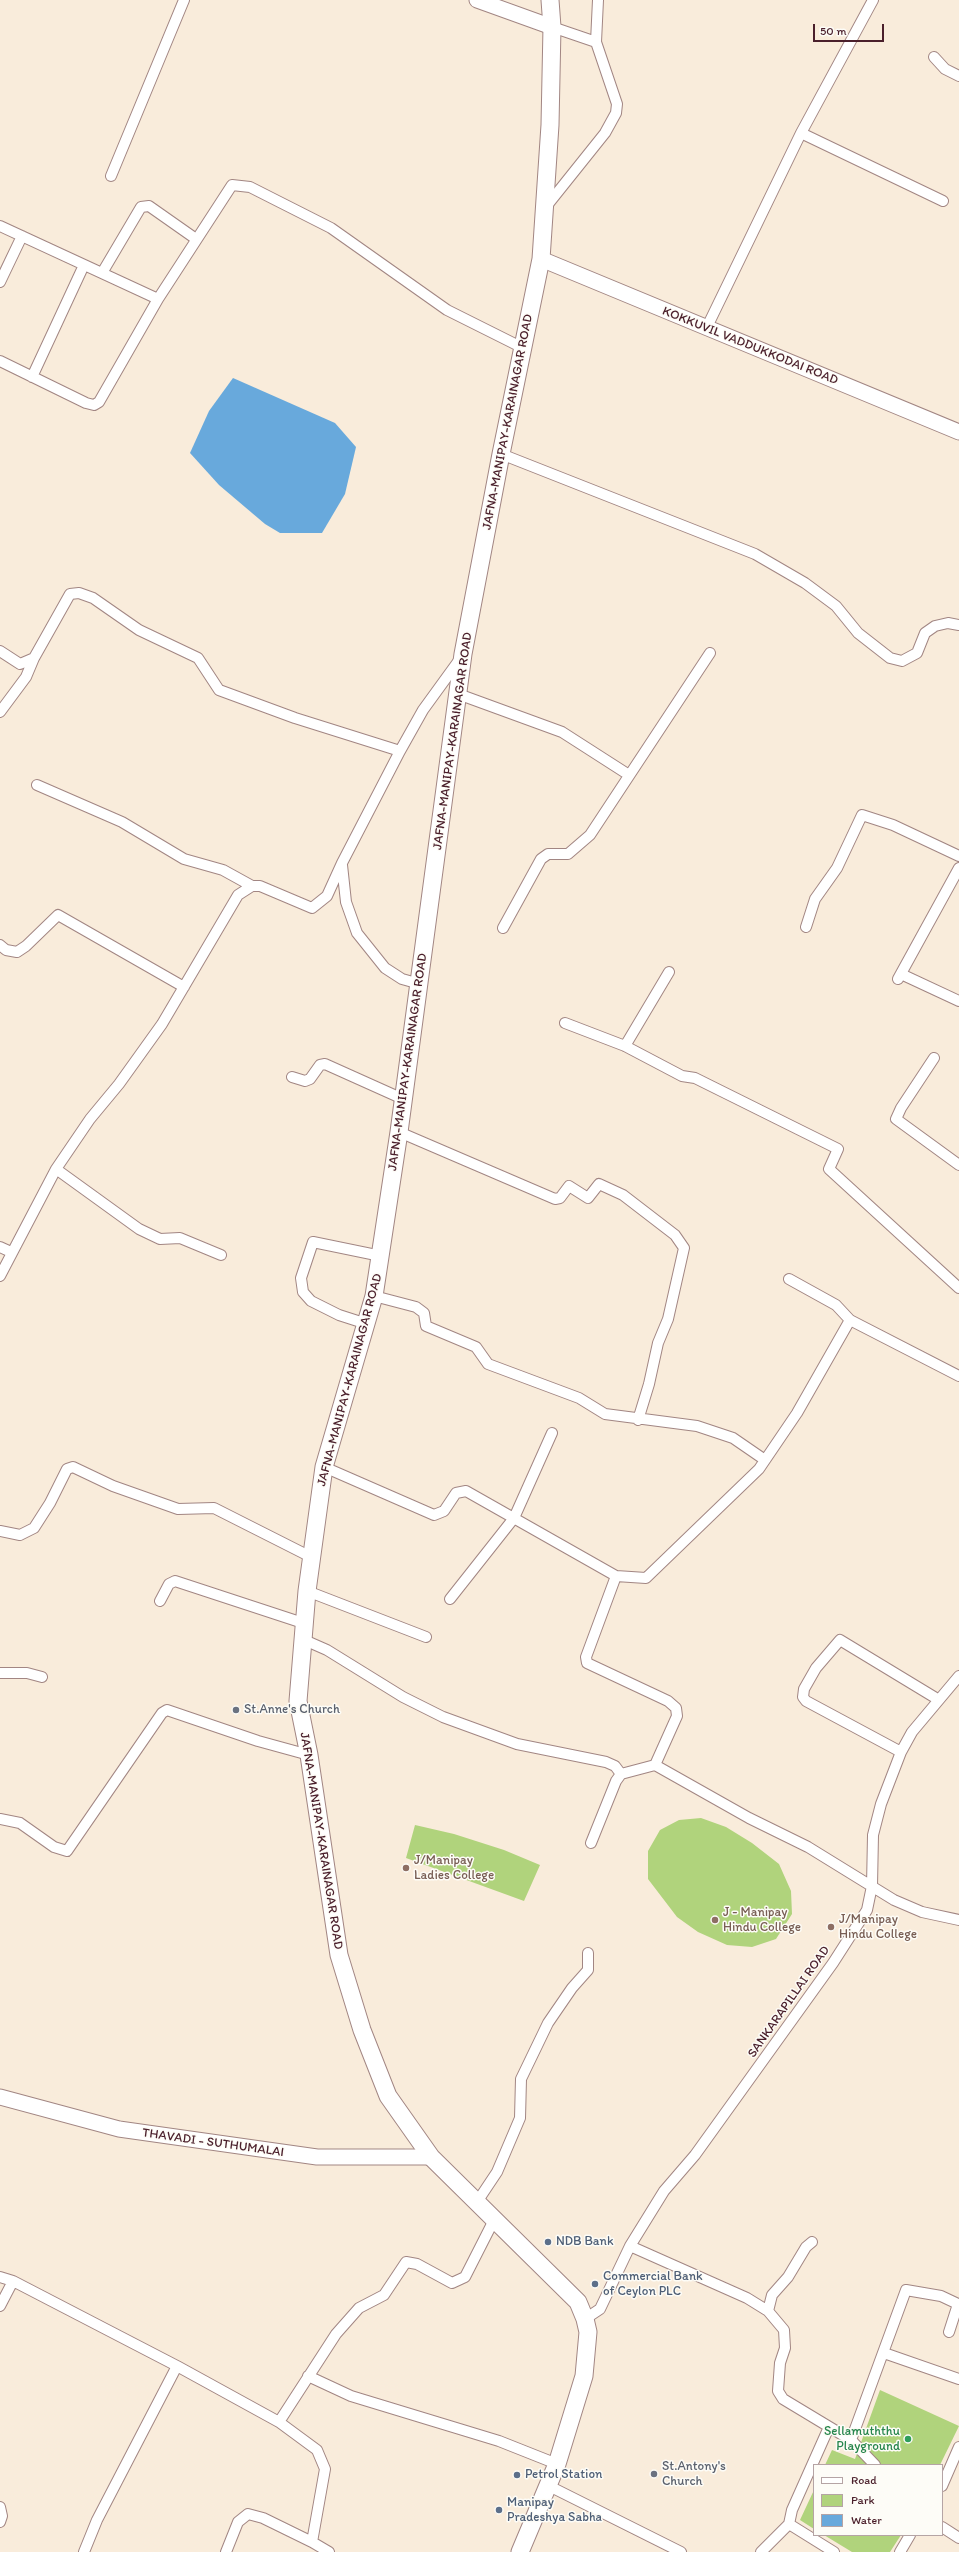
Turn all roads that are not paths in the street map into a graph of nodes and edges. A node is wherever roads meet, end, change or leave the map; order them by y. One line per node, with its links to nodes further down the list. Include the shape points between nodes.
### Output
1 (184, 0): 11 (street)
2 (477, 0): 6 (main road)
3 (550, 0): 6 (main road, JAFNA-MANIPAY-KARAINAGAR ROAD)
4 (598, 0): 7 (street)
5 (873, 0): 10 (street)
6 (552, 27): 7 (street); 13 (main road, JAFNA-MANIPAY-KARAINAGAR ROAD)
7 (596, 42): 13 (street, via 616,98 616,113 605,133)
8 (934, 57): 9 (street, via 945,69)
9 (959, 76)
10 (801, 133): 12 (street); 22 (street)
11 (111, 176)
12 (944, 201)
13 (545, 209): 17 (main road, JAFNA-MANIPAY-KARAINAGAR ROAD)
14 (0, 226): 15 (street)
15 (22, 236): 18 (street); 20 (street)
16 (196, 239): 19 (street, via 149,206 140,207); 21 (street); 23 (street, via 232,185 250,187 331,228 447,310)
17 (541, 259): 22 (main road, KOKKUVIL VADDUKKODAI ROAD); 23 (main road, JAFNA-MANIPAY-KARAINAGAR ROAD)
18 (84, 265): 19 (street); 25 (street)
19 (102, 273): 21 (street)
20 (0, 282)
21 (158, 299): 25 (street, via 99,402 94,405 86,403)
22 (706, 329): 26 (main road, KOKKUVIL VADDUKKODAI ROAD)
23 (523, 348): 27 (main road, JAFNA-MANIPAY-KARAINAGAR ROAD)
24 (0, 361): 25 (street)
25 (32, 377)
26 (959, 432)
27 (501, 454): 28 (street, via 755,554 804,583 836,606 858,633 890,658 902,661 917,654 926,633 935,626 948,623); 31 (main road, JAFNA-MANIPAY-KARAINAGAR ROAD)
28 (959, 626)
29 (0, 651): 32 (street, via 20,664)
30 (710, 653): 36 (street)
31 (463, 654): 33 (main road, JAFNA-MANIPAY-KARAINAGAR ROAD); 35 (street, via 423,710)
32 (34, 658): 34 (street, via 26,677); 35 (street, via 70,594 79,593 93,598 139,630 198,658 219,690 294,718)
33 (458, 694): 36 (street, via 562,732); 46 (main road, JAFNA-MANIPAY-KARAINAGAR ROAD)
34 (0, 712)
35 (400, 752): 39 (street)
36 (629, 775): 43 (street, via 590,835 568,854 548,854 541,859)
37 (37, 785): 41 (street, via 122,822 184,858 223,870)
38 (959, 856): 42 (street, via 892,825 862,815 837,868 815,899)
39 (342, 863): 41 (street, via 328,896 312,908 260,886); 46 (street, via 346,902 357,933 385,968 402,979)
40 (959, 868): 48 (street, via 899,976)
41 (252, 886): 47 (street, via 238,895)
42 (806, 927)
43 (503, 928)
44 (0, 945): 47 (street, via 6,950 17,952 58,915)
45 (669, 972): 50 (street)
46 (420, 984): 53 (main road, JAFNA-MANIPAY-KARAINAGAR ROAD)
47 (184, 987): 56 (street, via 162,1024 90,1119)
48 (959, 1001)
49 (565, 1023): 50 (street)
50 (625, 1046): 63 (street, via 838,1150 829,1169)
51 (934, 1058): 55 (street, via 896,1119)
52 (292, 1077): 53 (street, via 305,1081 310,1079 320,1065 325,1064)
53 (403, 1099): 54 (main road, JAFNA-MANIPAY-KARAINAGAR ROAD)
54 (399, 1132): 60 (main road, JAFNA-MANIPAY-KARAINAGAR ROAD); 68 (street, via 555,1200 560,1198 569,1186 588,1198 599,1184 624,1195 675,1235 684,1248 668,1319 658,1343)
55 (959, 1165)
56 (56, 1169): 58 (street); 59 (street, via 139,1229 160,1239 180,1238)
57 (0, 1247): 58 (street)
58 (11, 1252): 61 (street)
59 (221, 1255)
60 (381, 1256): 64 (main road, JAFNA-MANIPAY-KARAINAGAR ROAD); 66 (street, via 313,1242 301,1278 303,1292 311,1301)
61 (0, 1276)
62 (789, 1279): 65 (street, via 836,1305)
63 (959, 1288)
64 (374, 1296): 66 (main road, JAFNA-MANIPAY-KARAINAGAR ROAD); 68 (street, via 416,1307 424,1313 426,1326 476,1347 488,1364 579,1398 605,1414)
65 (850, 1320): 67 (street); 70 (street, via 796,1413)
66 (367, 1324): 71 (main road, JAFNA-MANIPAY-KARAINAGAR ROAD)
67 (959, 1376)
68 (638, 1420): 70 (street, via 697,1426 733,1438)
69 (552, 1433): 72 (street)
70 (765, 1460): 75 (street, via 759,1469 646,1578)
71 (324, 1467): 72 (street, via 434,1515 444,1511 456,1493 466,1491); 74 (main road, JAFNA-MANIPAY-KARAINAGAR ROAD)
72 (514, 1518): 75 (street); 77 (street)
73 (0, 1531): 74 (street, via 20,1535 34,1528 67,1469 73,1467 113,1486 178,1509 214,1508)
74 (311, 1557): 76 (main road, JAFNA-MANIPAY-KARAINAGAR ROAD)
75 (616, 1576): 87 (street, via 586,1657 587,1664 650,1692 676,1708 677,1716)
76 (307, 1591): 79 (main road, JAFNA-MANIPAY-KARAINAGAR ROAD); 80 (street)
77 (450, 1599)
78 (160, 1601): 79 (street, via 169,1584 175,1581)
79 (302, 1631): 86 (main road, JAFNA-MANIPAY-KARAINAGAR ROAD, via 298,1701); 88 (street, via 327,1650 404,1697 443,1717 517,1744 606,1762 615,1766)
80 (426, 1637)
81 (0, 1673): 82 (street, via 27,1673)
82 (42, 1677)
83 (958, 1681): 84 (street, SANKARAPILLAI ROAD)
84 (939, 1700): 85 (street, SANKARAPILLAI ROAD, via 912,1732); 85 (street, via 840,1640 816,1668 804,1690 806,1701)
85 (901, 1752): 91 (street, SANKARAPILLAI ROAD, via 880,1804 873,1835)
86 (309, 1755): 89 (street, via 258,1741 167,1710 162,1713 67,1851 54,1847 20,1823); 95 (main road, JAFNA-MANIPAY-KARAINAGAR ROAD, via 339,1955 362,2030 388,2096)
87 (655, 1765): 88 (street); 91 (street, via 749,1818 808,1847)
88 (621, 1774): 90 (street)
89 (0, 1819)
90 (592, 1843)
91 (872, 1886): 92 (street, via 894,1900 922,1912); 99 (street, SANKARAPILLAI ROAD, via 867,1910 833,1963 695,2155 664,2191)
92 (959, 1920)
93 (588, 1953): 96 (street, via 588,1970 548,2023 521,2079 520,2118 497,2172)
94 (0, 2097): 95 (main road, THAVADI - SUTHUMALAI, via 119,2129 317,2157)
95 (431, 2157): 96 (main road, JAFNA-MANIPAY-KARAINAGAR ROAD)
96 (478, 2202): 97 (main road, JAFNA-MANIPAY-KARAINAGAR ROAD)
97 (495, 2218): 104 (main road, JAFNA-MANIPAY-KARAINAGAR ROAD, via 578,2302); 108 (street, via 465,2277 452,2283 417,2264 406,2262 384,2295 359,2308 336,2334)
98 (812, 2242): 103 (street, via 772,2295)
99 (630, 2246): 103 (street, via 747,2298); 104 (street, SANKARAPILLAI ROAD, via 600,2309)
100 (0, 2278): 101 (street)
101 (13, 2281): 102 (street); 107 (street)
102 (0, 2306)
103 (768, 2311): 111 (street, via 784,2330 785,2348 780,2363 778,2391 783,2399)
104 (585, 2320): 114 (main road, JAFNA-MANIPAY-KARAINAGAR ROAD, via 588,2332 584,2376)
105 (949, 2332): 106 (street, via 958,2304 941,2296 906,2290)
106 (884, 2353): 109 (street); 112 (street)
107 (177, 2366): 110 (street); 125 (street, via 97,2520)
108 (308, 2376): 110 (street); 114 (street, via 351,2396 499,2442)
109 (959, 2378)
110 (279, 2422): 124 (street, via 317,2450 325,2469)
111 (829, 2427): 112 (street); 120 (street, via 792,2510)
112 (851, 2440): 115 (street)
113 (959, 2448): 116 (street)
114 (558, 2464): 117 (main road, JAFNA-MANIPAY-KARAINAGAR ROAD)
115 (874, 2464)
116 (943, 2484)
117 (549, 2486): 128 (main road, JAFNA-MANIPAY-KARAINAGAR ROAD); 129 (street)
118 (0, 2507): 119 (street)
119 (0, 2522)
120 (789, 2524): 130 (street); 131 (street)
121 (943, 2528): 123 (street)
122 (909, 2536): 132 (street)
123 (959, 2538)
124 (312, 2542): 126 (street, via 263,2518 248,2514 238,2522); 127 (street)
125 (84, 2552)
126 (226, 2552)
127 (329, 2552)
128 (520, 2552)
129 (681, 2552)
130 (761, 2552)
131 (834, 2552)
132 (900, 2552)

